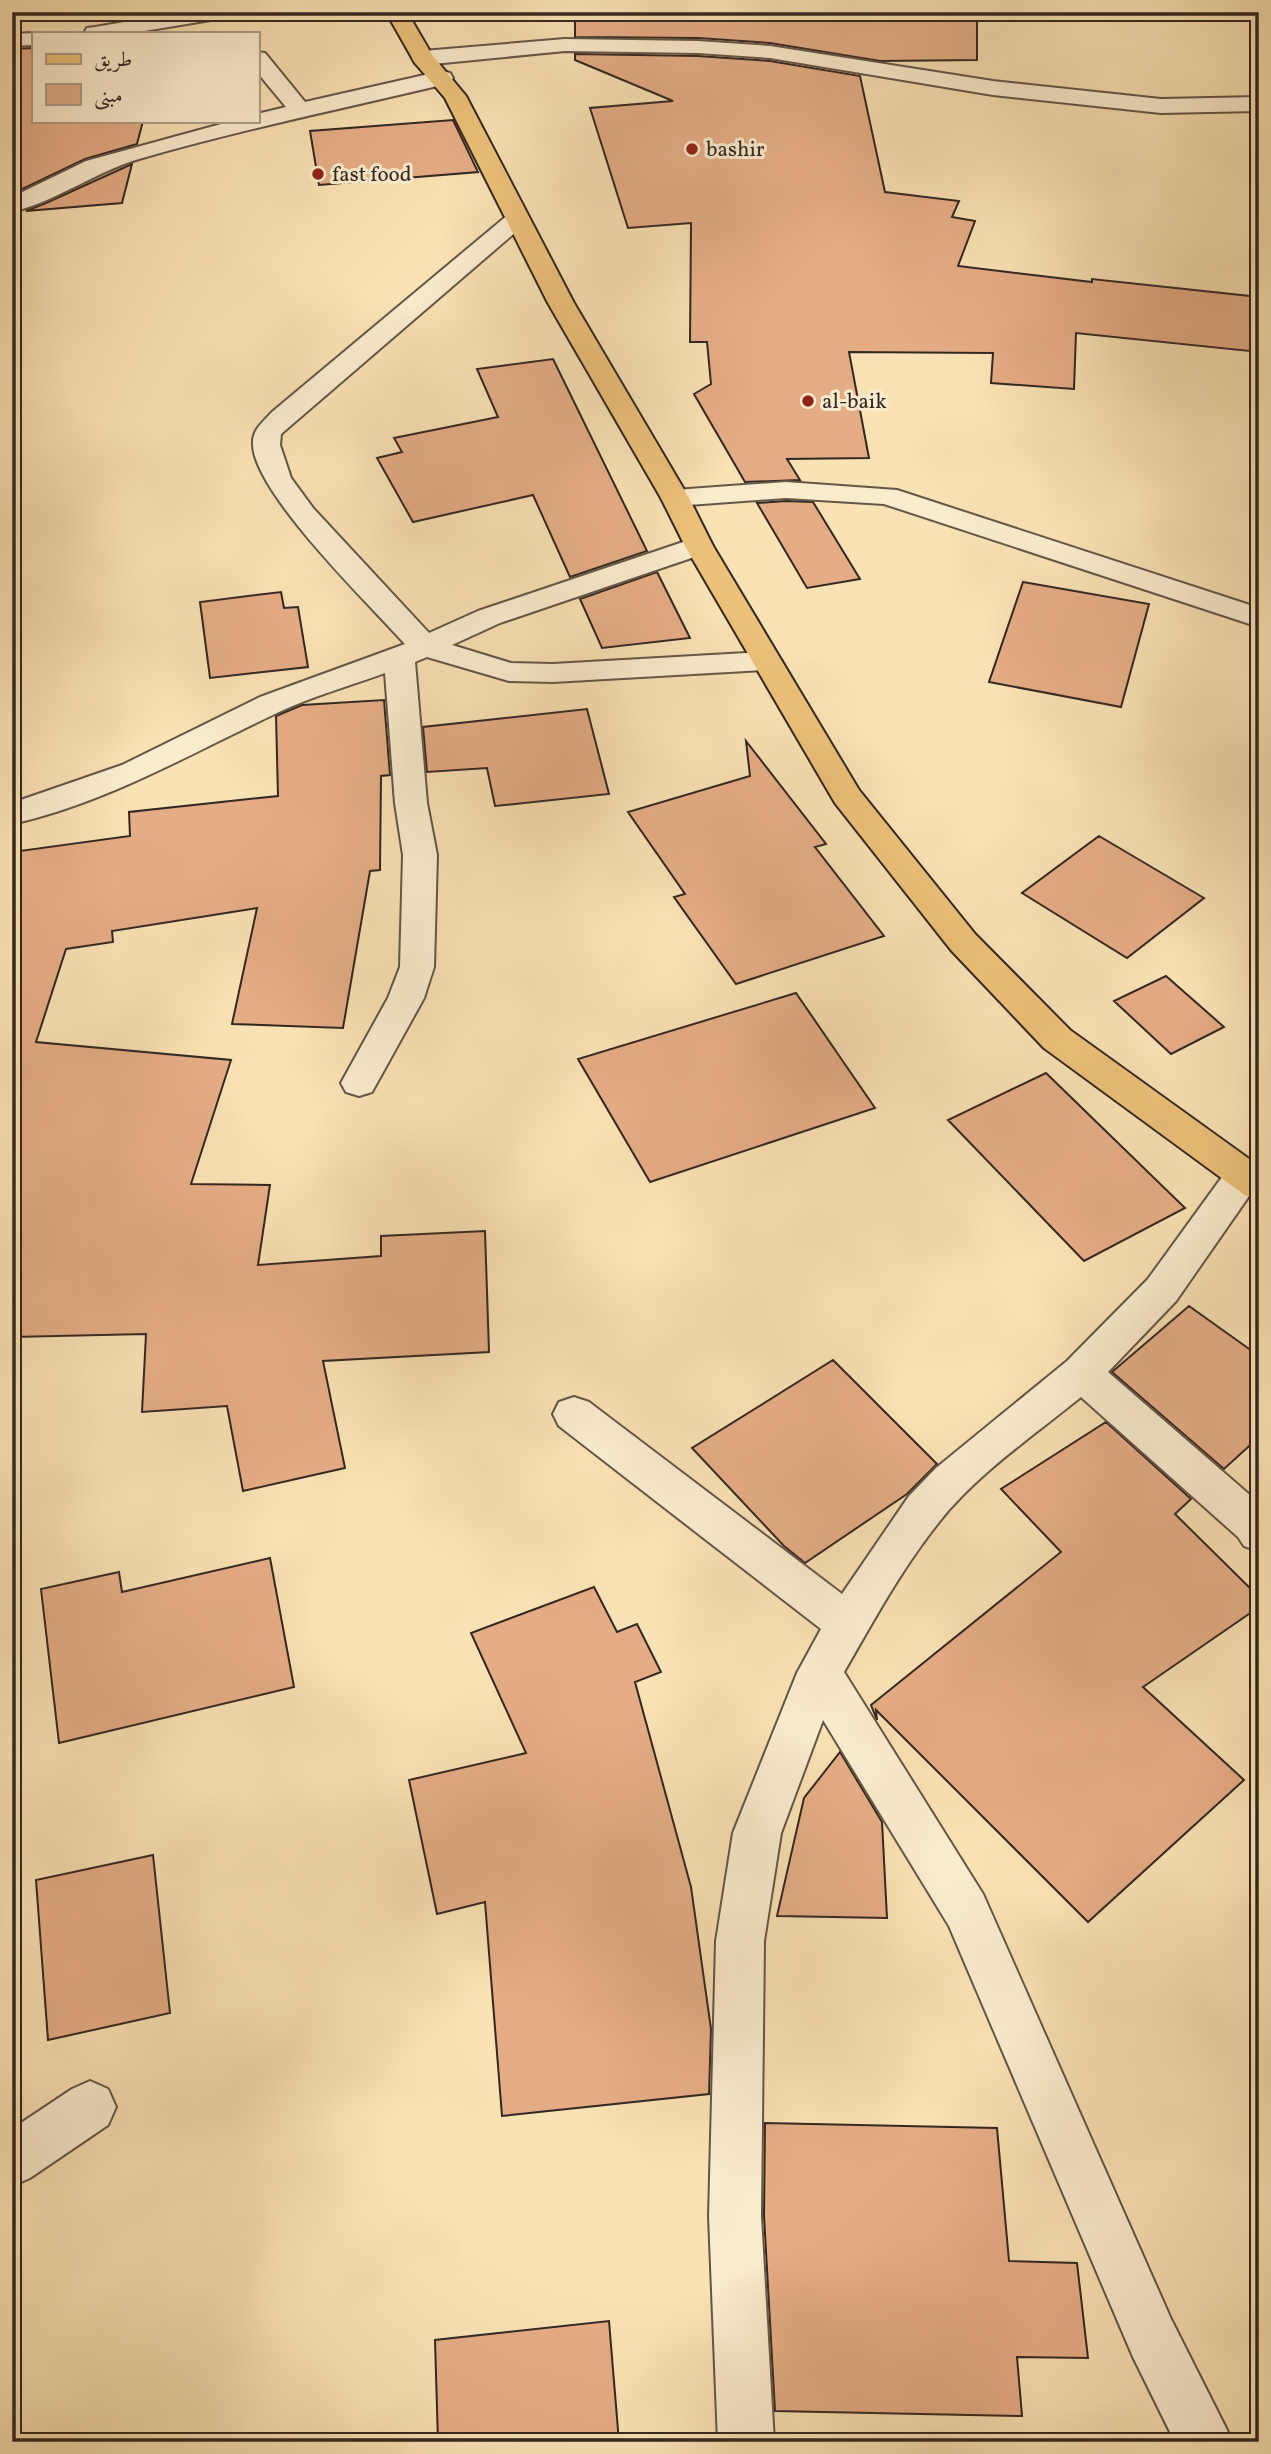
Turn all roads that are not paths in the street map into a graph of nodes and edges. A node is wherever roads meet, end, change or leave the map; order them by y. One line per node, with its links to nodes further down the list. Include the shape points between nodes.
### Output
1 (222, 12): 3 (street); 4 (street)
2 (396, 12): 8 (main road)
3 (101, 32)
4 (237, 32)
5 (32, 39): 6 (street)
6 (12, 40)
7 (259, 60): 10 (street)
8 (433, 68): 9 (street, via 565,45 698,47 770,52 993,88 1161,106); 10 (street); 14 (main road, via 454,96)
9 (1259, 104)
10 (300, 110): 11 (street)
11 (259, 121)
12 (256, 122): 13 (street, via 94,166)
13 (12, 205)
14 (517, 219): 15 (main road); 18 (street, via 311,390 268,432 266,445 277,479)
15 (675, 498): 16 (main road); 17 (street, via 786,490 887,496)
16 (699, 546): 18 (street, via 489,617); 19 (main road)
17 (1259, 618)
18 (411, 652): 19 (street, via 509,672); 20 (street, via 271,704 133,772); 21 (street, via 411,803 420,855 417,967 406,998)
19 (766, 661): 22 (main road, via 846,796 963,942 1057,1039)
20 (12, 814)
21 (359, 1083)
22 (1251, 1181): 23 (street, via 1162,1290)
23 (1081, 1373): 25 (street); 26 (street, via 951,1480 924,1509)
24 (575, 1414): 26 (street)
25 (1259, 1533)
26 (848, 1624): 27 (street)
27 (819, 1673): 30 (street, via 757,1833 740,1941 735,2216); 31 (street, via 966,1910 1152,2337)
28 (90, 2107): 29 (street)
29 (12, 2160)
30 (746, 2442)
31 (1205, 2442)

